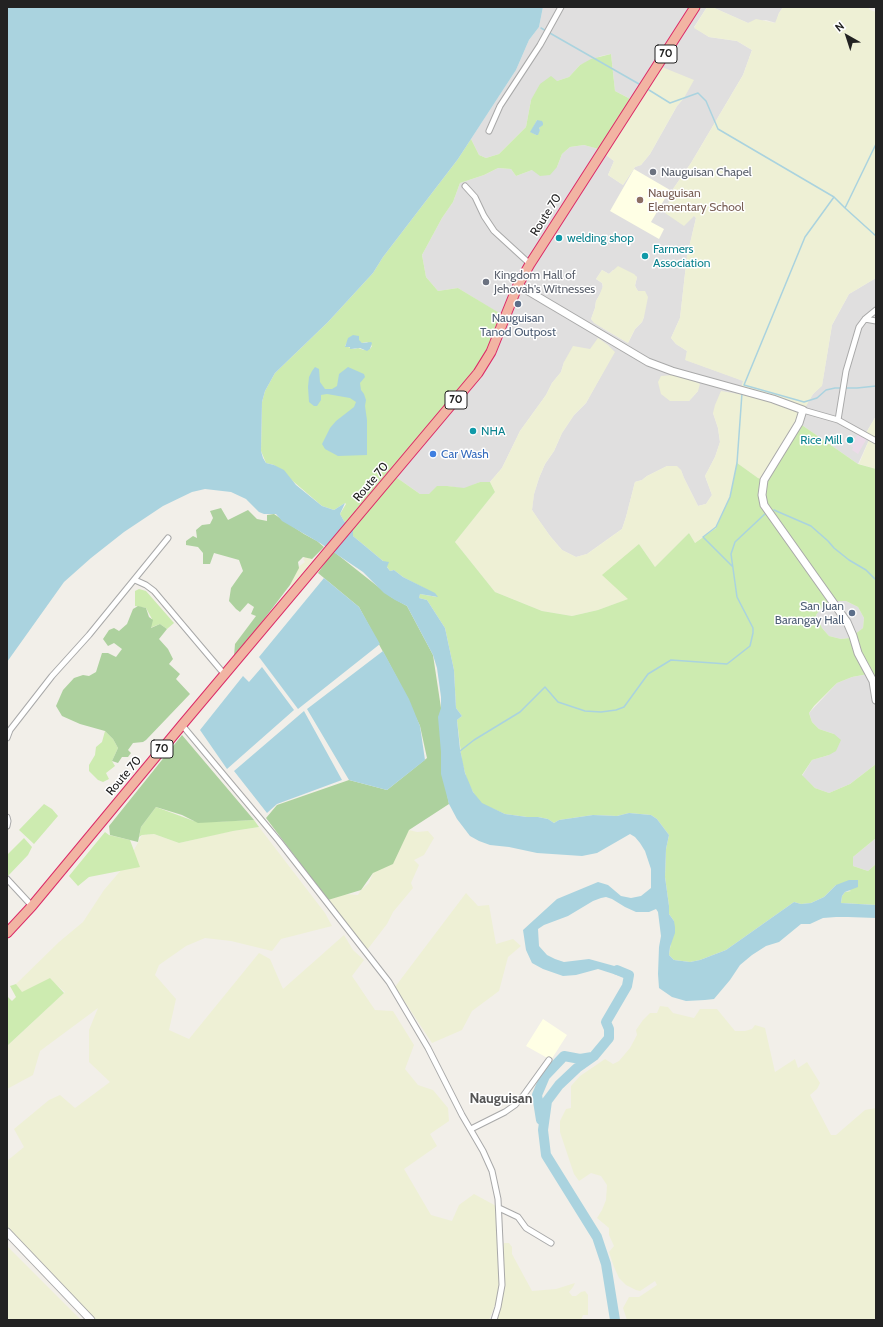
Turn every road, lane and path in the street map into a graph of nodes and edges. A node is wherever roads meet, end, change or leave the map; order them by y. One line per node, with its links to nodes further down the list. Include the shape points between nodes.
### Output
1 (561, 7): 3 (street, via 500,106)
2 (695, 7): 5 (highway, Route 70 / 70)
3 (489, 131)
4 (465, 186): 5 (street, via 475,197 494,231)
5 (530, 264): 6 (highway, Route 70 / 70)
6 (518, 286): 10 (street, via 648,362); 15 (highway, Route 70 / 70, via 491,352 478,373)
7 (876, 310): 8 (street)
8 (865, 319): 9 (street); 11 (street, via 859,326 846,371)
9 (876, 321)
10 (803, 410): 11 (street); 16 (street, via 800,423 764,480 764,505 847,622 858,653 873,681)
11 (838, 420): 12 (street)
12 (876, 440)
13 (168, 538): 14 (street)
14 (135, 580): 15 (street, via 154,591); 18 (street, via 52,676 10,730)
15 (225, 674): 17 (highway, Route 70 / 70)
16 (876, 700)
17 (182, 725): 22 (highway, Route 70 / 70); 25 (street, via 279,841 389,982)
18 (7, 738)
19 (7, 817): 20 (street)
20 (7, 826)
21 (7, 879): 22 (street)
22 (32, 906): 23 (highway, Route 70 / 70)
23 (7, 933)
24 (549, 1060): 25 (street, via 515,1105)
25 (471, 1129): 26 (street, via 492,1171)
26 (498, 1208): 28 (street, via 518,1217 526,1228); 30 (street, via 502,1285)
27 (7, 1232): 29 (street)
28 (551, 1243)
29 (91, 1320)
30 (494, 1320)

